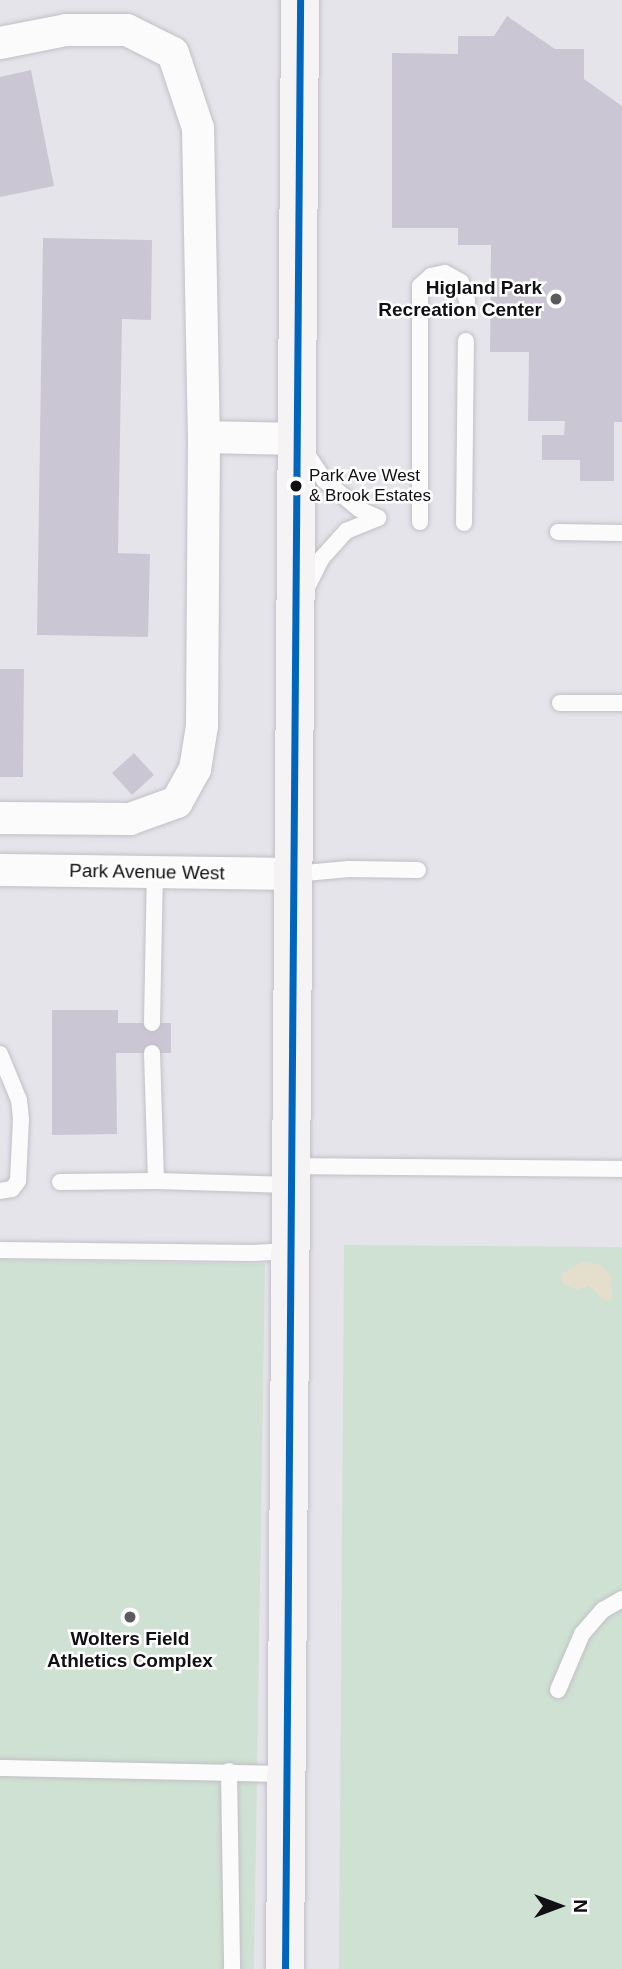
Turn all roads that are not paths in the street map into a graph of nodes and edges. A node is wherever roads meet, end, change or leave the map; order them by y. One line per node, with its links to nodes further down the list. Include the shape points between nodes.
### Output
1 (300, 0): 6 (street)
2 (0, 43): 5 (street, via 66,30 127,30 173,53 198,128)
3 (467, 301): 7 (lane, via 461,282 445,273 430,276 420,286)
4 (466, 341): 8 (lane)
5 (204, 437): 6 (street); 14 (street, via 202,726 195,769 177,802 131,819)
6 (297, 439): 11 (street); 11 (lane, via 324,480 359,509 378,518 346,531 321,559)
7 (420, 522)
8 (464, 523)
9 (558, 532): 10 (lane)
10 (622, 533)
11 (295, 612): 18 (street)
12 (560, 703): 13 (lane)
13 (622, 703)
14 (0, 818)
15 (0, 870): 17 (street, Park Avenue West)
16 (418, 870): 18 (lane)
17 (155, 872): 18 (street, Park Avenue West); 19 (lane)
18 (293, 874): 23 (street)
19 (152, 1023)
20 (152, 1053): 24 (lane)
21 (0, 1054): 26 (lane, via 19,1100 21,1119 18,1181 12,1189)
22 (622, 1169): 23 (lane)
23 (291, 1176): 24 (lane); 28 (street)
24 (156, 1181): 25 (lane)
25 (60, 1182)
26 (0, 1191)
27 (0, 1250): 28 (lane)
28 (290, 1251): 33 (street)
29 (622, 1599): 30 (lane, via 603,1610 582,1634)
30 (558, 1690)
31 (0, 1768): 32 (lane)
32 (229, 1771): 33 (lane); 34 (lane)
33 (286, 1773): 35 (street)
34 (232, 1969)
35 (285, 1969)

